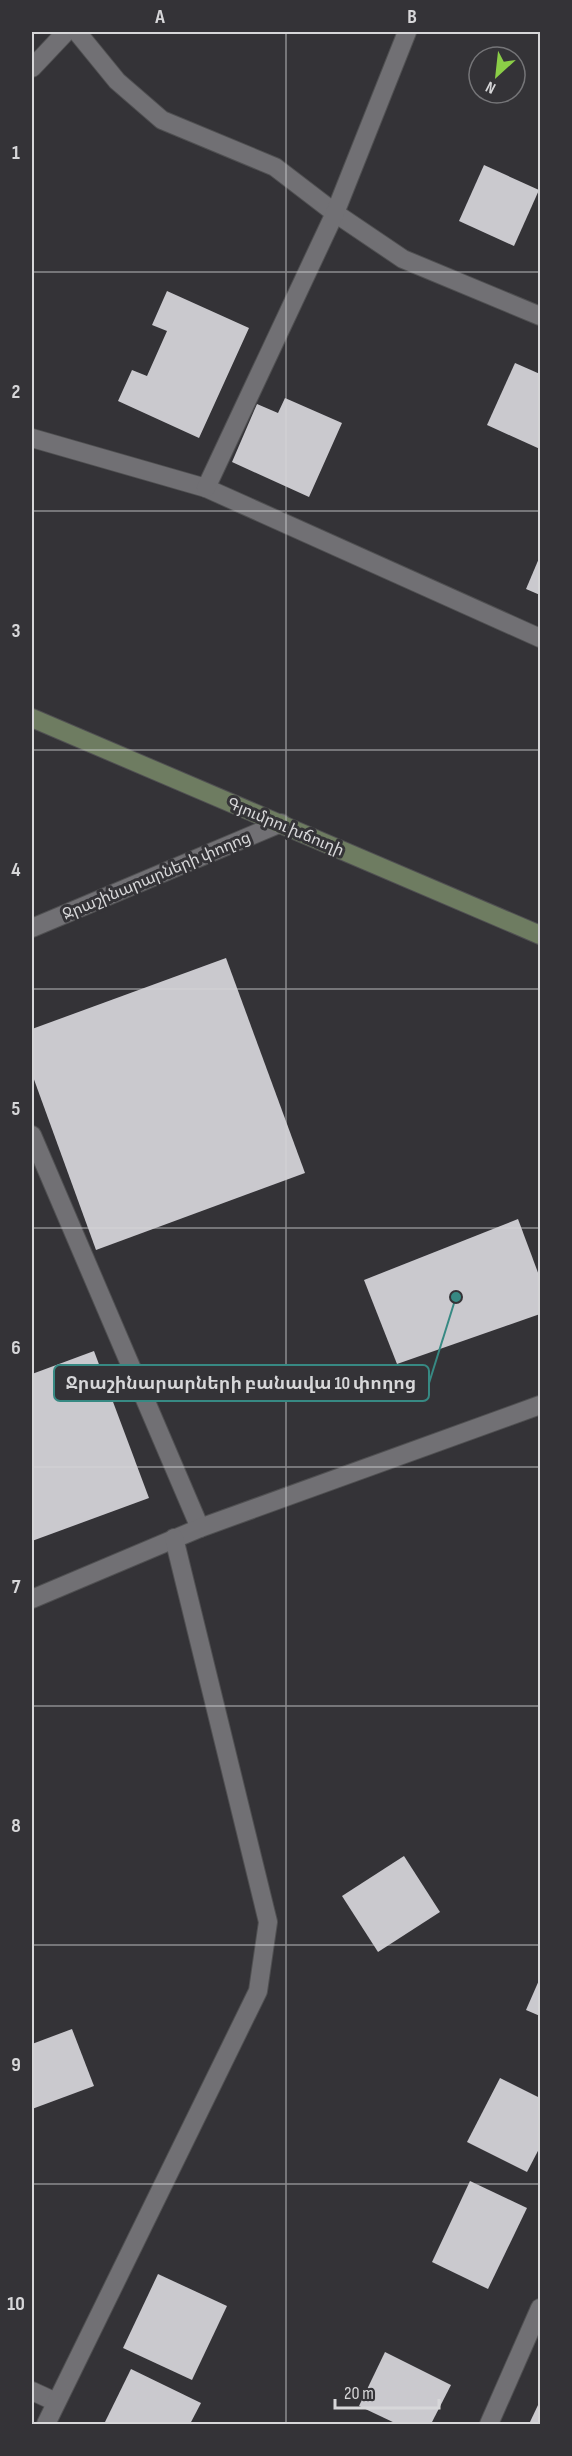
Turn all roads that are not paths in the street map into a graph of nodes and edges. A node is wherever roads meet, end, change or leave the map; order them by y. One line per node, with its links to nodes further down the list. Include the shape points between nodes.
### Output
1 (66, 32): 4 (street)
2 (77, 32): 5 (street, via 117,81 162,120 275,167)
3 (407, 32): 5 (street)
4 (32, 68)
5 (334, 213): 6 (street, via 403,258); 8 (street)
6 (540, 316)
7 (32, 438): 8 (street)
8 (206, 488): 9 (street)
9 (540, 638)
10 (32, 718): 11 (main road, Գյումրու խճուղի)
11 (281, 823): 12 (street, Ջրաշինարարների փողոց); 13 (main road, Գյումրու խճուղի)
12 (32, 928)
13 (540, 935)
14 (32, 1135): 16 (street)
15 (540, 1405): 16 (street)
16 (200, 1528): 17 (street)
17 (174, 1538): 18 (street); 21 (street, via 268,1922 258,1991)
18 (32, 1599)
19 (540, 2308): 23 (street)
20 (32, 2391): 21 (street)
21 (56, 2402): 22 (street)
22 (46, 2424)
23 (489, 2424)

